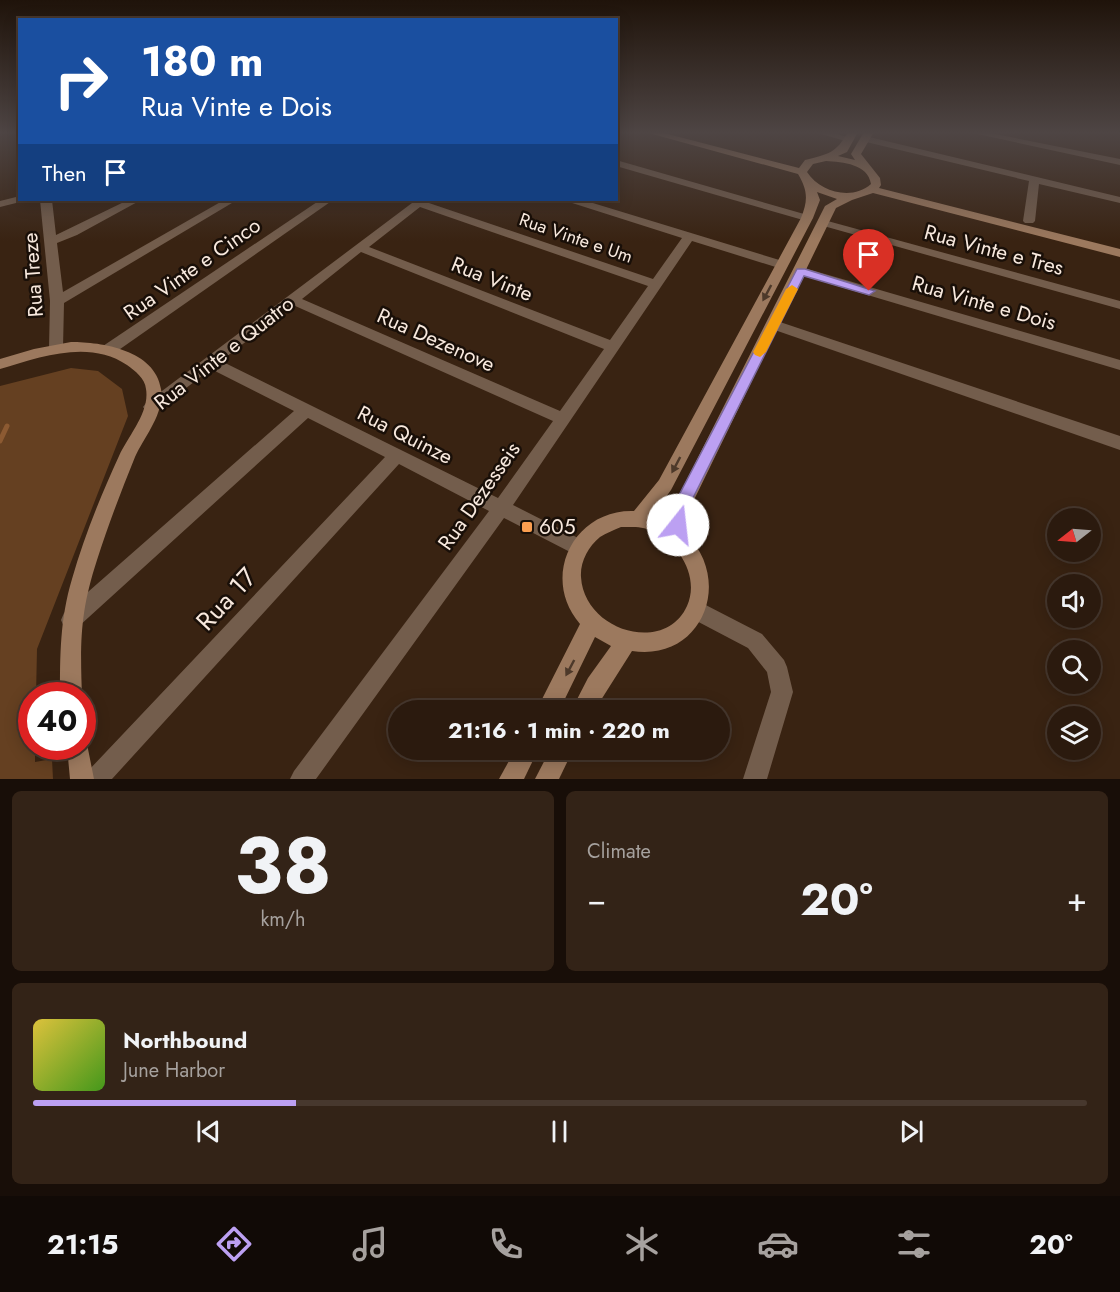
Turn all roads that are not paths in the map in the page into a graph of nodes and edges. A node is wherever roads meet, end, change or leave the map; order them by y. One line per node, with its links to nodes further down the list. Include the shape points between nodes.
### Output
1 (635, 168): 20 (street)
2 (788, 168): 7 (street)
3 (791, 168): 7 (street)
4 (812, 168): 7 (street)
5 (866, 168): 9 (street)
6 (988, 168): 8 (street)
7 (806, 173): 10 (street, via 827,192); 20 (street, via 814,200)
8 (1034, 181): 12 (street); 21 (street)
9 (875, 185): 10 (street); 21 (street); 27 (street)
10 (850, 196): 22 (street, via 831,206)
11 (18, 200): 19 (street)
12 (1120, 200)
13 (46, 201): 24 (street, Rua Treze)
14 (133, 201): 24 (street)
15 (229, 201): 32 (street)
16 (326, 201): 37 (street, Rua Vinte e Cinco)
17 (420, 201): 26 (street, Rua Vinte e Quatro); 30 (street, Rua Vinte e Um)
18 (576, 201): 23 (street)
19 (0, 204)
20 (807, 218): 28 (street)
21 (1029, 221): 25 (street)
22 (824, 222): 29 (street); 33 (street, Rua Vinte e Tres)
23 (689, 237): 28 (street); 30 (street, Rua Dezesseis)
24 (52, 241): 32 (street, Rua Treze)
25 (1120, 244)
26 (359, 247): 31 (street, Rua Vinte e Quatro); 35 (street, Rua Vinte)
27 (1120, 253)
28 (782, 265): 47 (street, one-way to 47, via 665,485)
29 (801, 271): 34 (street); 40 (street, Rua Vinte e Dois)
30 (654, 284): 35 (street, Rua Dezesseis)
31 (293, 300): 38 (street, Rua Vinte e Quatro); 43 (street, Rua Dezenove)
32 (57, 301): 36 (street, Rua Treze)
33 (1120, 305)
34 (774, 325): 44 (street); 48 (street, via 683,504)
35 (610, 346): 43 (street, Rua Dezesseis)
36 (56, 348): 37 (street); 39 (street)
37 (108, 350): 41 (street, via 136,364 152,383)
38 (213, 363): 41 (street, Rua Vinte e Quatro); 42 (street, Rua Quinze)
39 (0, 364)
40 (1120, 365)
41 (151, 407): 51 (street, Rua Vinte e Quatro, via 112,496)
42 (306, 410): 45 (street, Rua Quinze); 51 (street)
43 (561, 418): 46 (street, Rua Dezesseis)
44 (1120, 443)
45 (397, 455): 46 (street, Rua Quinze); 61 (street, Rua 17)
46 (501, 508): 49 (street, Rua Quinze); 62 (street, Rua Dezesseis)
47 (639, 519): 48 (street); 49 (street, via 603,524)
48 (677, 536): 50 (street, via 699,571 701,591)
49 (578, 547): 52 (street, via 571,565 570,585 577,605)
50 (696, 610): 53 (street, via 672,636 654,642); 65 (street, via 755,641 777,668 782,692)
51 (71, 620): 54 (street, Rua Vinte e Quatro)
52 (591, 624): 53 (street, via 611,638); 55 (street, one-way to 55)
53 (626, 642): 56 (street)
54 (71, 682)
55 (553, 700)
56 (588, 700)
57 (80, 760): 60 (street)
58 (521, 760): 63 (street)
59 (557, 760): 64 (street)
60 (82, 779)
61 (96, 779)
62 (302, 779)
63 (511, 779)
64 (547, 779)
65 (755, 779)

